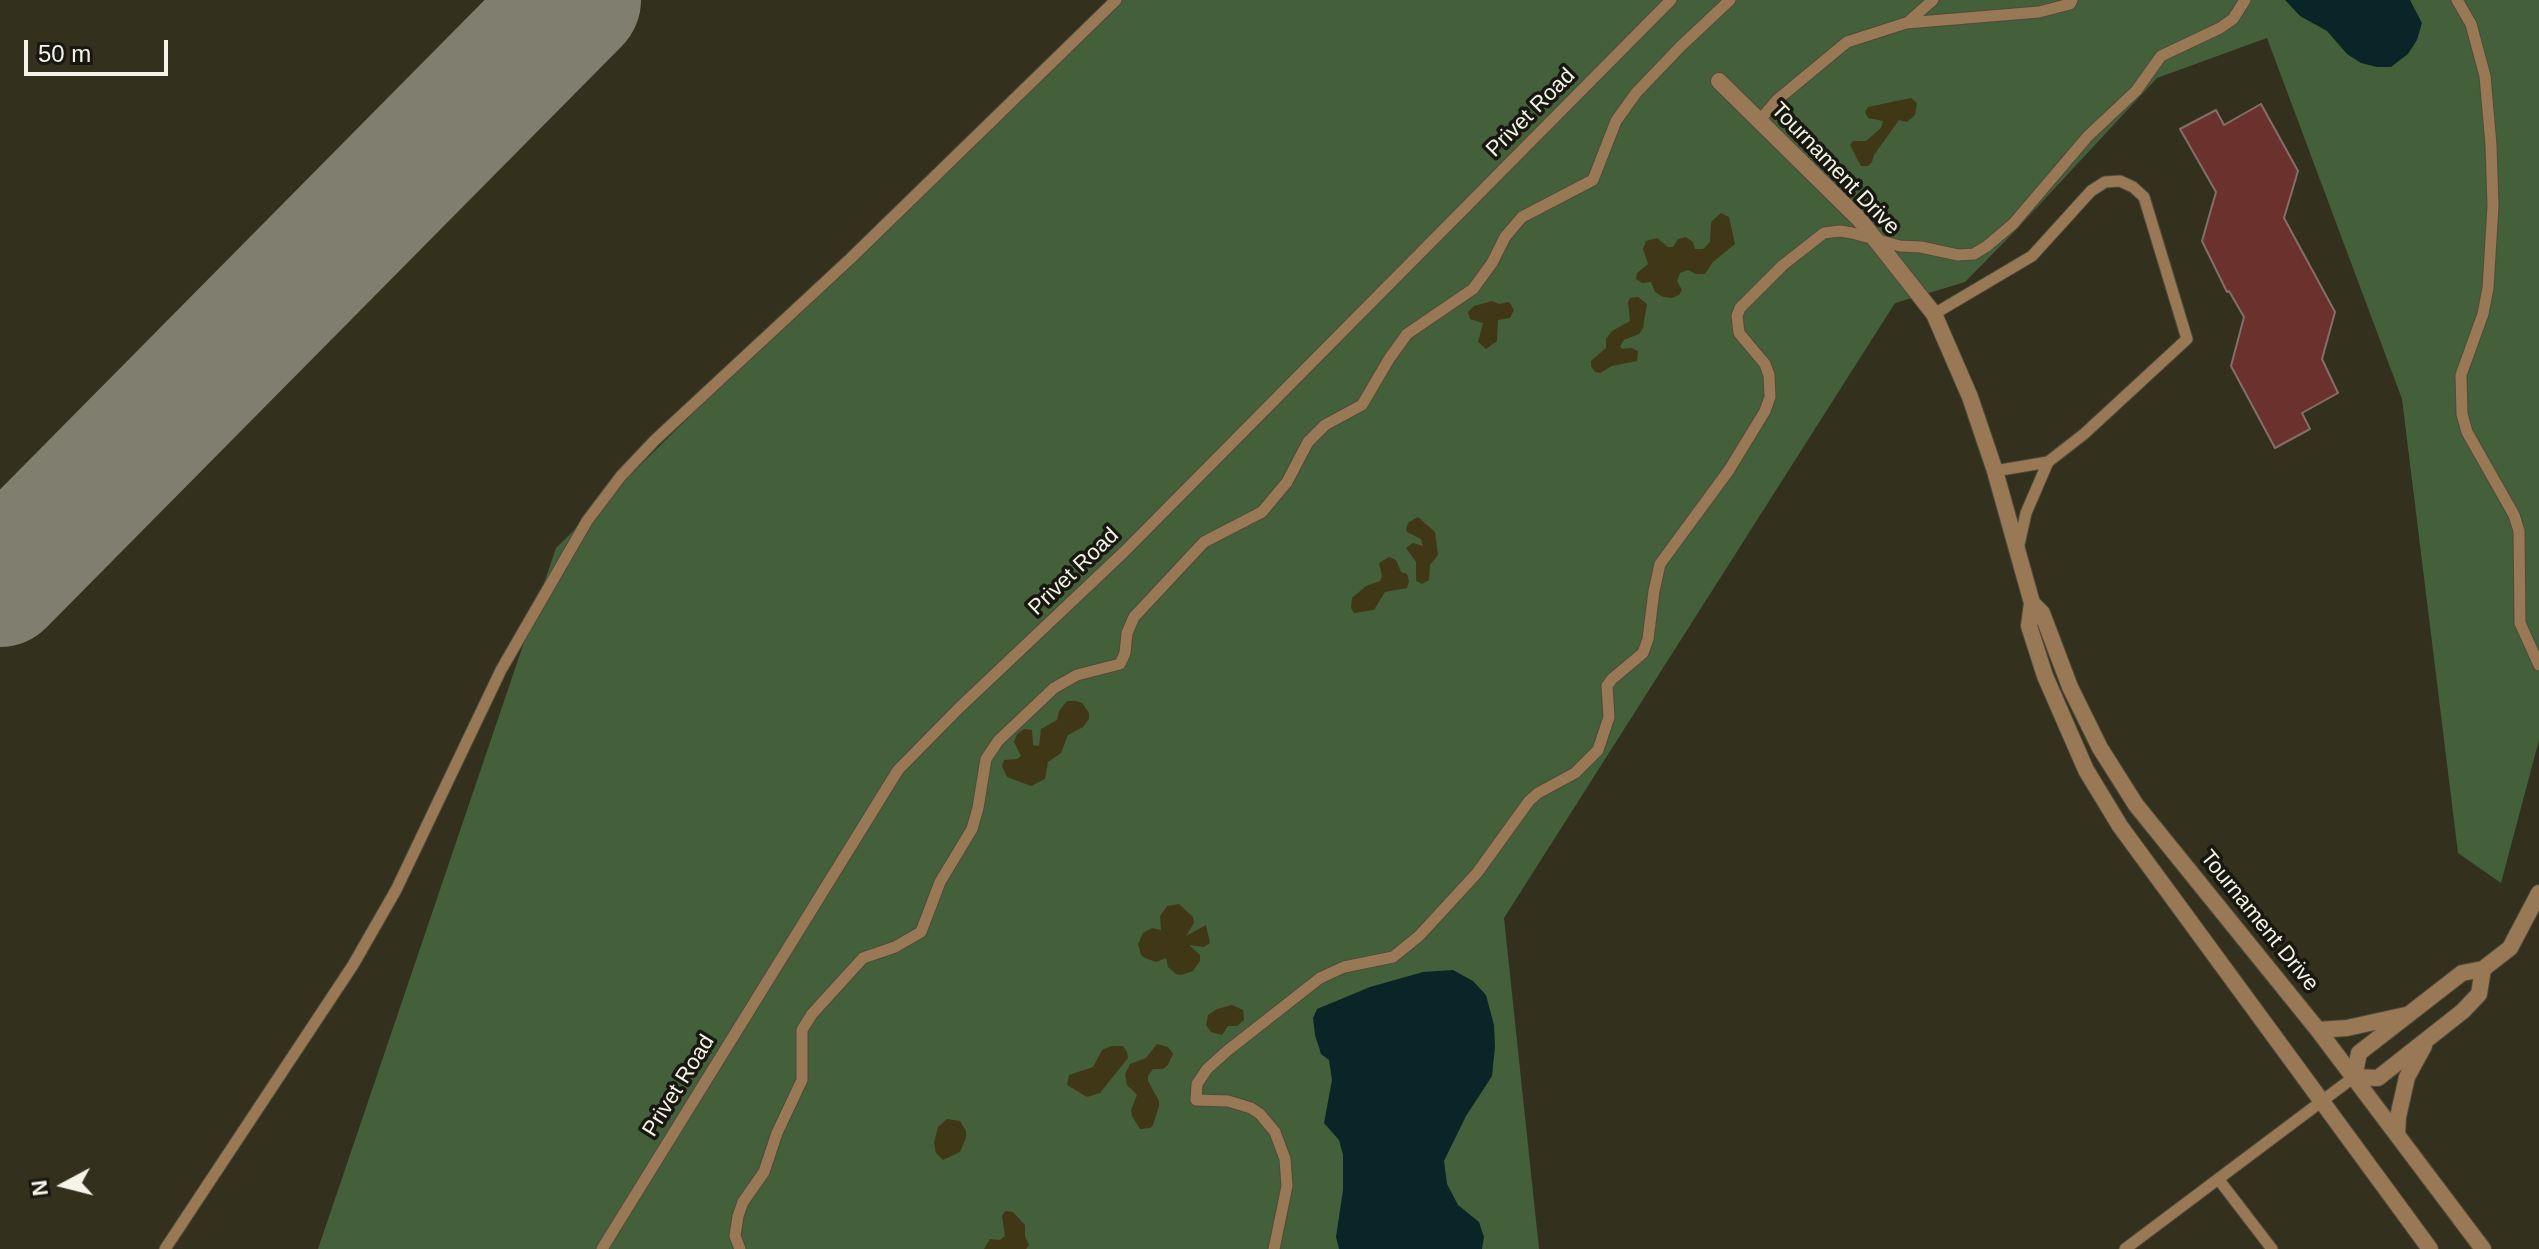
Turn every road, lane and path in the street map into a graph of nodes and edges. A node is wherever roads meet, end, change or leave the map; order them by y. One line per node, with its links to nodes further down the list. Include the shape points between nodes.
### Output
1 (1116, 0): 27 (lane, via 621,476 587,521 501,670 396,890 353,965)
2 (1671, 0): 28 (lane, Privet Road, via 1124,552 898,770)
3 (1730, 0): 29 (lane, via 1636,93 1616,121 1593,180 1522,217 1473,289 1407,334 1362,405 1325,425 1308,442 1287,482 1262,512 1204,542 1134,617 1120,664 1077,675 1054,688 998,741 986,759 972,829 940,882 921,932 863,958 802,1030 802,1080 764,1172 743,1202 735,1236)
4 (1933, 0): 8 (lane)
5 (2072, 0): 8 (lane, via 2039,12)
6 (2245, 0): 11 (lane, via 2220,28 2161,56 2136,91 1987,246 1958,255)
7 (2457, 0): 17 (lane, via 2471,24 2485,76 2493,206 2488,288 2461,375 2462,414 2519,531 2520,623)
8 (1906, 23): 10 (lane, via 1847,42)
9 (1719, 81): 10 (street, Tournament Drive)
10 (1759, 121): 11 (street, Tournament Drive)
11 (1875, 239): 12 (street, Tournament Drive); 30 (lane, via 1824,233 1740,308 1739,333 1765,364 1770,397 1729,470 1660,564 1648,639 1643,653 1607,686 1609,717 1598,750 1575,773 1529,801 1477,873 1419,936 1393,957 1320,978 1227,1051 1197,1084 1196,1100 1251,1108 1275,1132 1287,1186)
12 (1934, 314): 13 (lane, via 2032,256 2105,182 2120,181 2144,197 2187,339); 14 (street, Tournament Drive)
13 (2048, 462): 14 (lane); 15 (lane, via 2026,513)
14 (1995, 471): 15 (street, Tournament Drive)
15 (2017, 554): 16 (street, Tournament Drive)
16 (2032, 603): 21 (street, Tournament Drive, via 2042,613 2100,748 2136,805); 24 (street, Tournament Drive, via 2029,626 2045,676 2102,797)
17 (2539, 665)
18 (2539, 893): 19 (street, via 2510,948)
19 (2483, 969): 20 (street, via 2462,973); 22 (street, via 2479,994)
20 (2411, 1014): 21 (street); 23 (street, via 2359,1053)
21 (2318, 1030): 23 (street, Tournament Drive)
22 (2428, 1041): 23 (street, via 2378,1078); 25 (street, via 2407,1077)
23 (2354, 1077): 24 (lane); 25 (street, Tournament Drive)
24 (2322, 1102): 26 (lane); 33 (street, Tournament Drive)
25 (2397, 1135): 34 (street, Tournament Drive)
26 (2219, 1180): 31 (lane); 32 (lane)
27 (165, 1249)
28 (602, 1249)
29 (740, 1249)
30 (1274, 1249)
31 (2125, 1249)
32 (2272, 1249)
33 (2430, 1249)
34 (2483, 1249)

